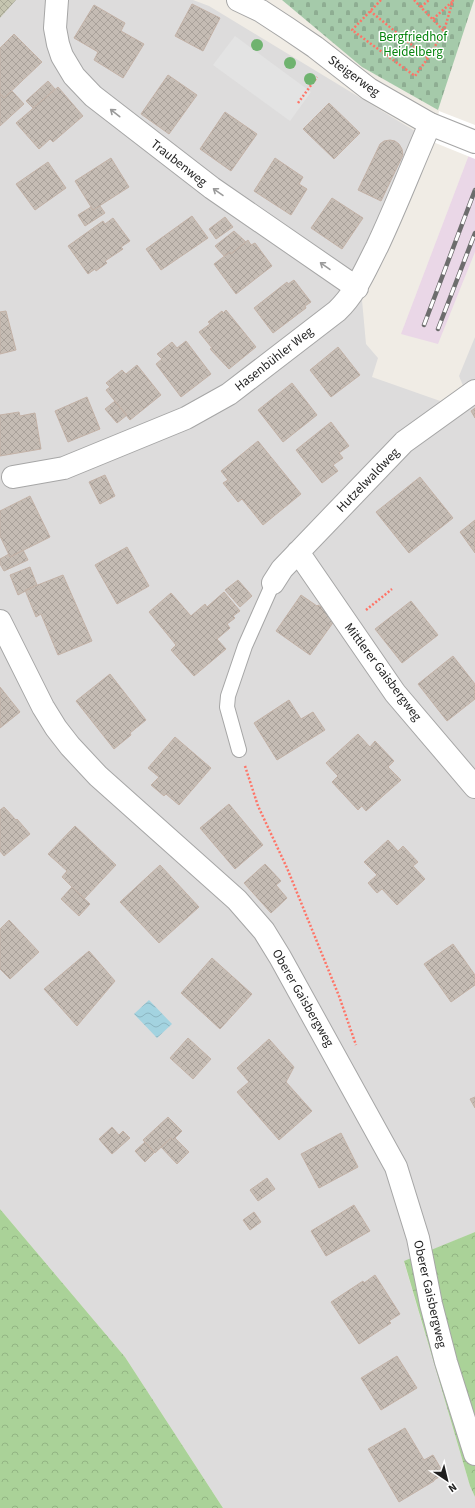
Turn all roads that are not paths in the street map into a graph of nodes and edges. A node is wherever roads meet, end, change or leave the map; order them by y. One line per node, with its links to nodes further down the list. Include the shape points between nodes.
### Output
1 (57, 0): 5 (street, Traubenweg, one-way to 1, via 212,188 93,96 74,76 62,56 55,28)
2 (238, 0): 3 (street, Steigerweg, via 274,19 369,89)
3 (433, 125): 4 (street, Steigerweg); 5 (street, Hasenbühler Weg)
4 (475, 142)
5 (357, 288): 7 (street, Hasenbühler Weg, via 337,311 229,394 186,418 64,468)
6 (475, 391): 8 (street, Hutzelwaldweg, via 404,442)
7 (13, 477)
8 (298, 552): 9 (street, Hutzelwaldweg); 12 (street, Mittlerer Gaisbergweg, via 395,693)
9 (273, 583): 11 (lane, via 245,646 228,696 227,707)
10 (0, 621): 13 (street, Oberer Gaisbergweg, via 44,707 70,746 98,776 237,900 264,931 280,957 396,1167 418,1238 446,1362)
11 (239, 750)
12 (475, 787)
13 (475, 1454)

